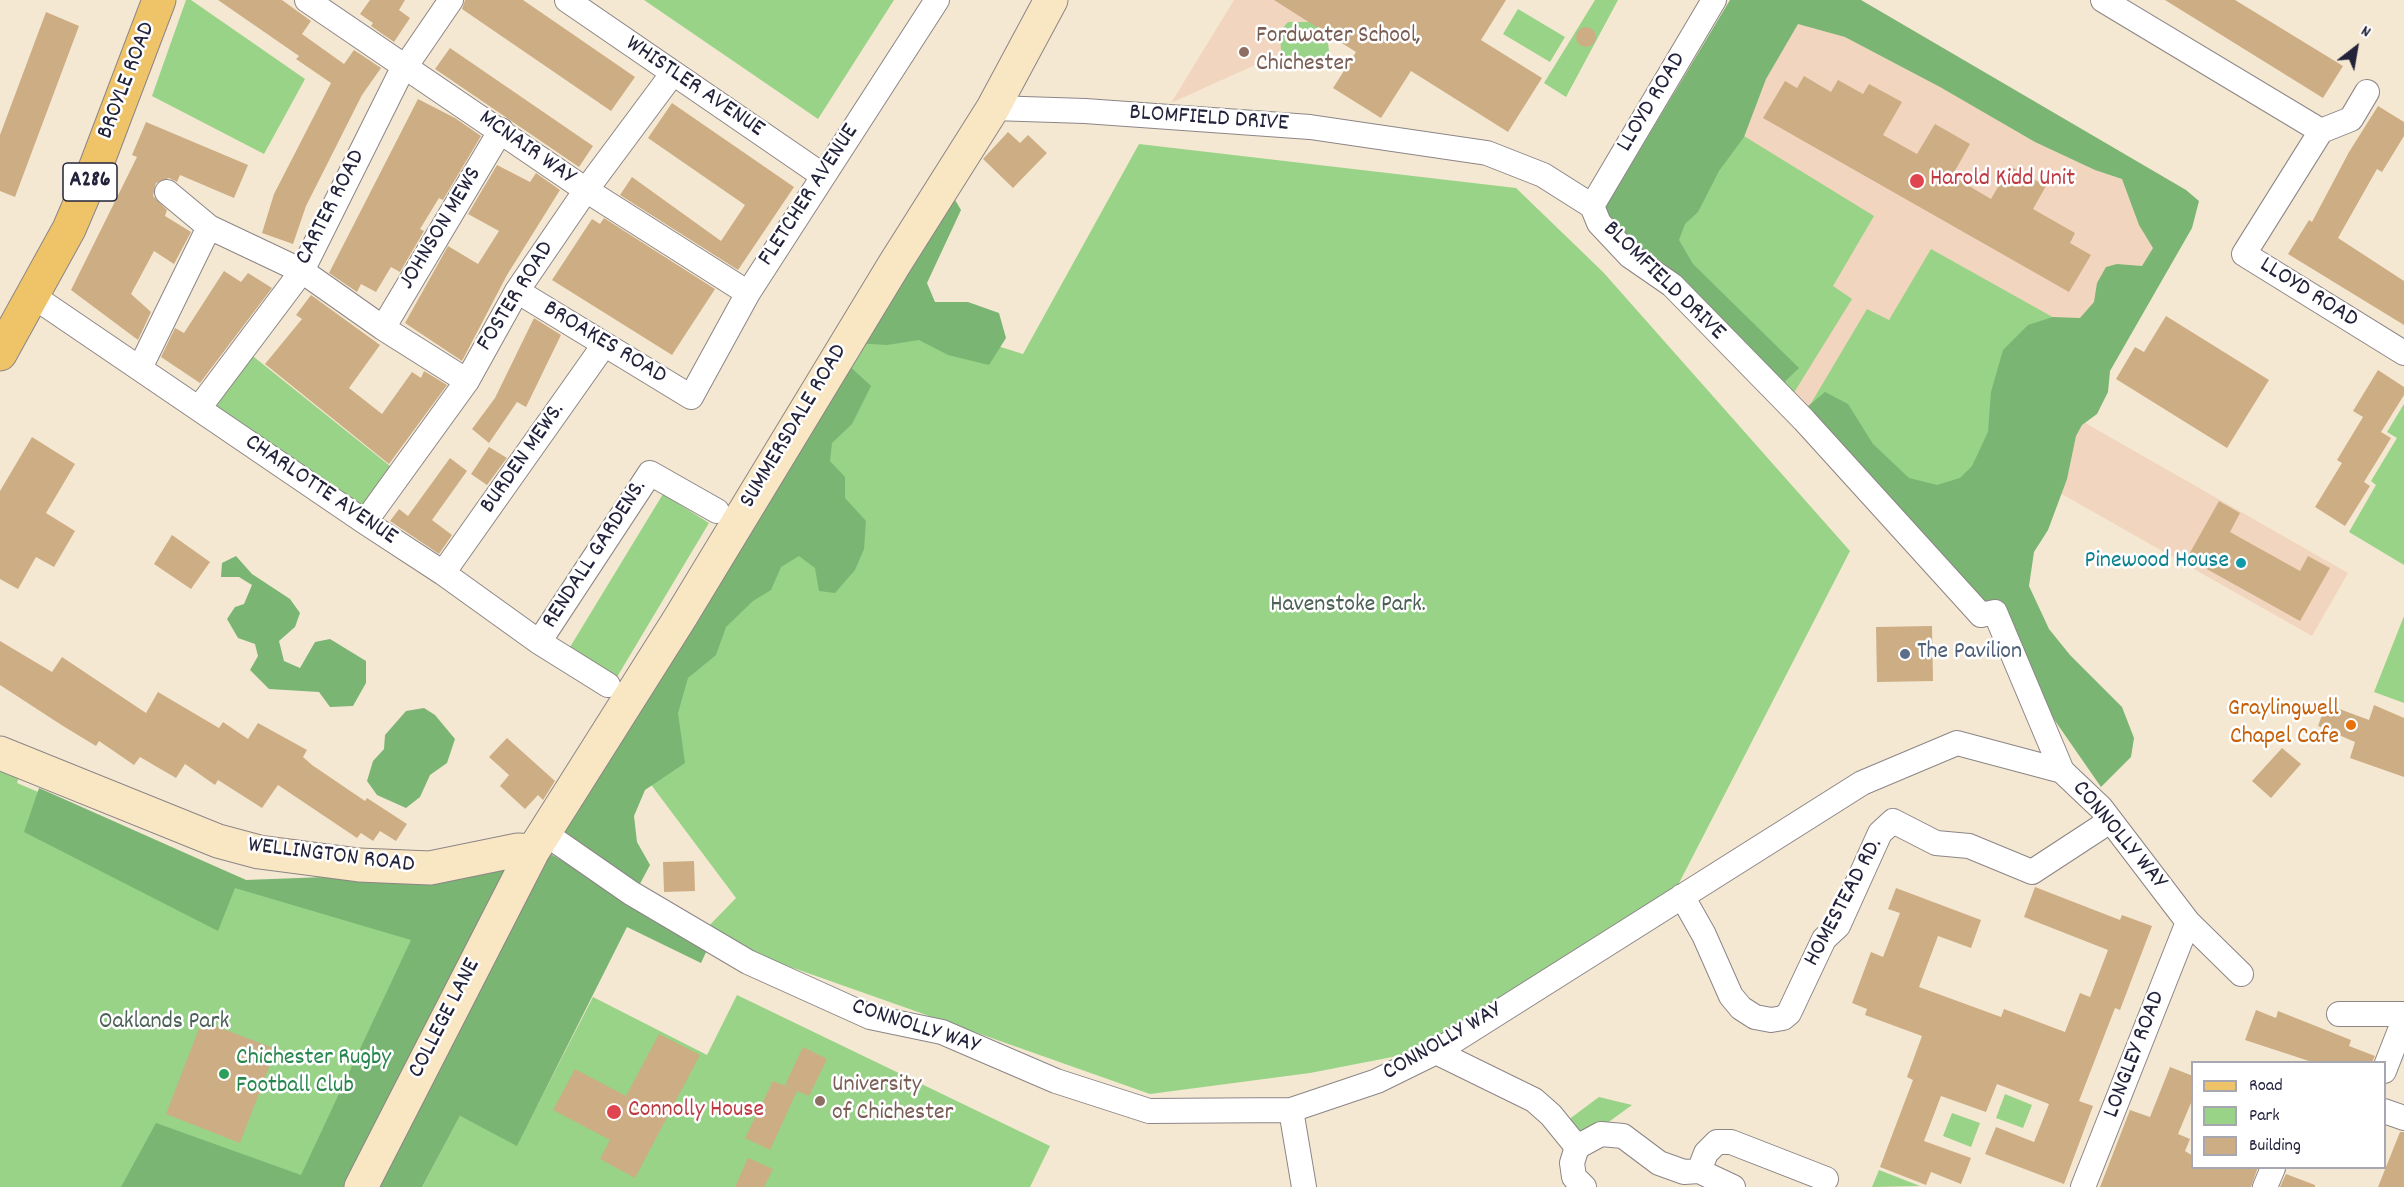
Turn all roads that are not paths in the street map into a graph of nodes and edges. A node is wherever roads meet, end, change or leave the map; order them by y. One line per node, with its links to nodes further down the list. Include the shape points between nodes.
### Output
1 (159, 0): 23 (main road, BROYLE ROAD / A286, via 96,166 69,229)
2 (307, 0): 9 (street, MCNAIR WAY)
3 (451, 0): 9 (street, CARTER ROAD)
4 (567, 0): 10 (street, WHISTLER AVENUE)
5 (938, 0): 15 (street, FLETCHER AVENUE)
6 (1051, 0): 12 (street, SUMMERSDALE ROAD)
7 (1714, 0): 18 (street, LLOYD ROAD)
8 (2103, 0): 14 (street)
9 (405, 67): 13 (street, MCNAIR WAY); 20 (street, CARTER ROAD)
10 (673, 74): 15 (street, WHISTLER AVENUE); 16 (street, FOSTER ROAD)
11 (2367, 92): 14 (street, via 2351,120)
12 (993, 108): 18 (street, BLOMFIELD DRIVE, via 1310,127 1486,153 1543,175); 40 (street, SUMMERSDALE ROAD)
13 (501, 130): 16 (street, MCNAIR WAY); 24 (street, JOHNSON MEWS)
14 (2321, 131): 26 (street, LLOYD ROAD, via 2244,254)
15 (822, 175): 22 (street, FLETCHER AVENUE)
16 (586, 190): 21 (street, FOSTER ROAD); 22 (street, MCNAIR WAY)
17 (167, 192): 19 (street)
18 (1592, 206): 38 (street, BLOMFIELD DRIVE, via 1599,223 1630,256 1672,285 1804,420 1981,615 1995,612)
19 (209, 227): 20 (street); 28 (street)
20 (302, 271): 24 (street); 31 (street, CARTER ROAD)
21 (517, 291): 25 (street, BROAKES ROAD); 29 (street, FOSTER ROAD)
22 (748, 294): 30 (street, FLETCHER AVENUE)
23 (33, 296): 27 (main road, BROYLE ROAD / A286); 28 (street, CHARLOTTE AVENUE)
24 (384, 328): 29 (street)
25 (604, 345): 30 (street, BROAKES ROAD); 34 (street, BURDEN MEWS.)
26 (2404, 353)
27 (0, 354)
28 (140, 368): 31 (street, CHARLOTTE AVENUE)
29 (467, 381): 33 (street, FOSTER ROAD)
30 (691, 398)
31 (199, 408): 33 (street, CHARLOTTE AVENUE)
32 (717, 511): 35 (street, RENDALL GARDENS., via 650,473)
33 (364, 522): 34 (street, CHARLOTTE AVENUE)
34 (443, 573): 35 (street, CHARLOTTE AVENUE)
35 (539, 642): 36 (street, CHARLOTTE AVENUE)
36 (608, 685)
37 (0, 753): 40 (street, WELLINGTON ROAD, via 218,841 259,852 359,865 430,868)
38 (2062, 771): 39 (street, CONNOLLY WAY); 41 (street, CONNOLLY WAY, via 1957,742 1862,783)
39 (2110, 821): 41 (street, HOMESTEAD RD., via 2032,872 1969,846 1936,843 1893,821 1880,834 1838,926 1824,939 1790,1013 1783,1018 1755,1017 1731,996); 42 (street, CONNOLLY WAY)
40 (540, 843): 49 (street, CONNOLLY WAY, via 748,962 870,1017 942,1032 1056,1081 1149,1111); 56 (street, COLLEGE LANE)
41 (1682, 896): 47 (street, CONNOLLY WAY)
42 (2188, 922): 43 (street, CONNOLLY WAY); 60 (street, LONGLEY ROAD)
43 (2241, 974)
44 (2339, 1014): 45 (street)
45 (2404, 1014)
46 (2404, 1020): 48 (street)
47 (1436, 1052): 49 (street, CONNOLLY WAY, via 1377,1081); 52 (street, via 1534,1100)
48 (2386, 1068)
49 (1291, 1110): 57 (street)
50 (2386, 1111): 51 (street)
51 (2404, 1118)
52 (1577, 1147): 54 (street, via 1601,1134 1623,1136 1659,1163 1684,1172); 58 (street, via 1572,1163 1574,1177)
53 (2272, 1169): 61 (street)
54 (1698, 1171): 55 (street, via 1706,1153 1717,1142 1731,1142); 59 (street)
55 (1826, 1179)
56 (361, 1187)
57 (1304, 1187)
58 (1584, 1187)
59 (1733, 1187)
60 (2083, 1187)
61 (2265, 1187)

